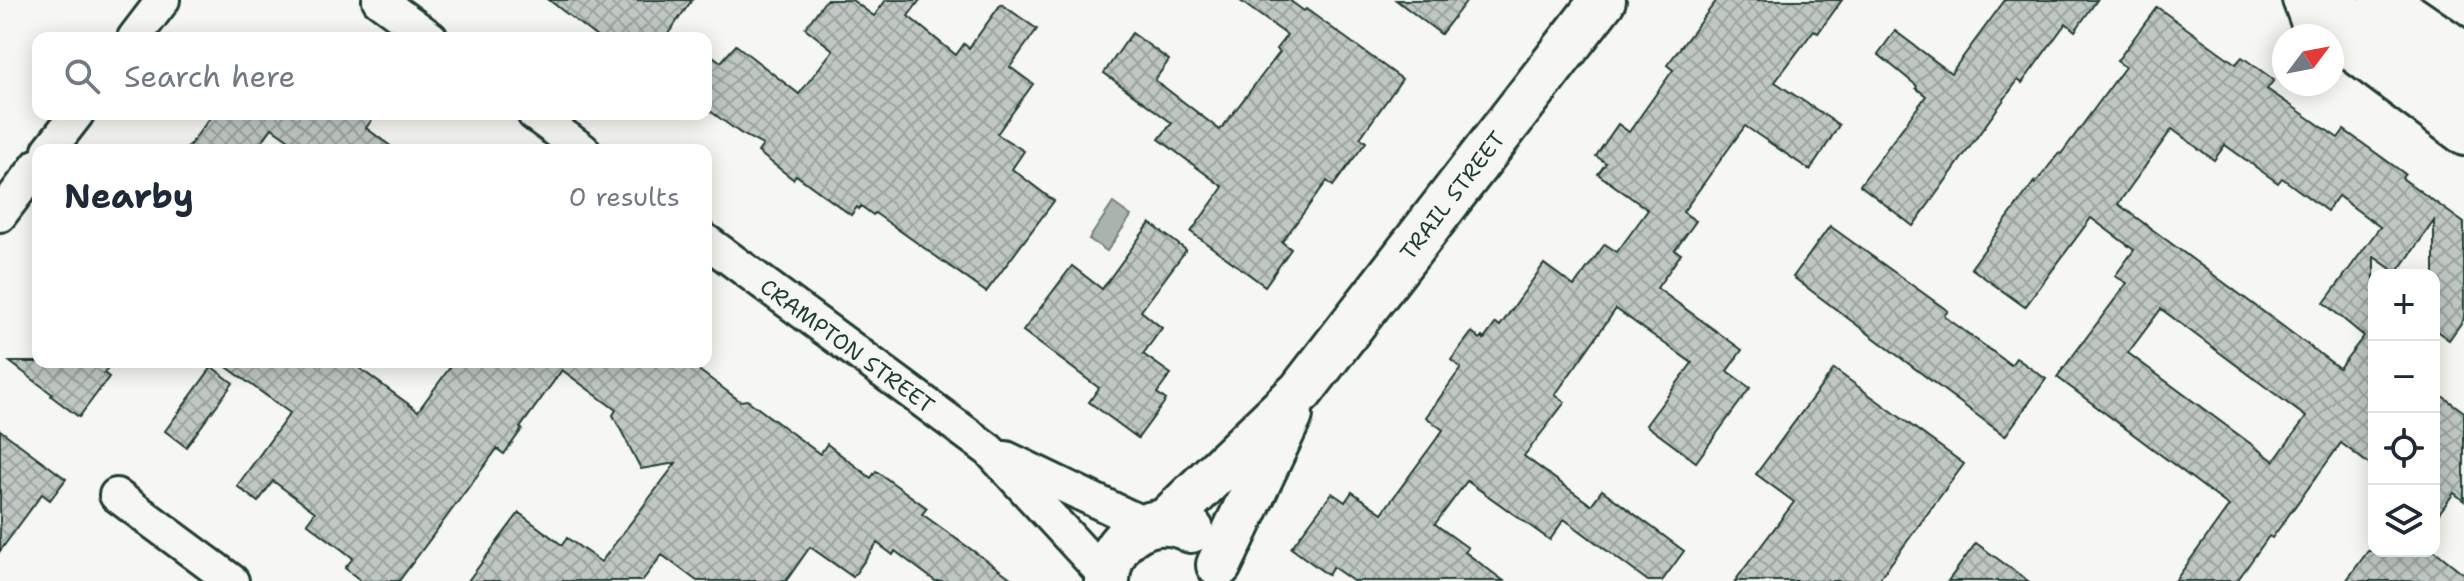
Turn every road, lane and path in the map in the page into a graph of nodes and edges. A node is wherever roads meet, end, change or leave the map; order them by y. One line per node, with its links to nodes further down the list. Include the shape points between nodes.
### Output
1 (163, 0): 8 (street)
2 (379, 0): 9 (street)
3 (1603, 0): 21 (street, TRAIL STREET)
4 (2299, 0): 7 (street)
5 (2325, 0): 12 (street)
6 (2384, 0): 11 (street)
7 (2311, 24)
8 (139, 32)
9 (423, 32)
10 (2344, 49): 15 (street)
11 (2464, 55)
12 (2464, 101)
13 (72, 120): 16 (street)
14 (542, 120): 17 (street)
15 (2464, 139)
16 (54, 144)
17 (575, 144)
18 (32, 173): 19 (street)
19 (0, 215)
20 (712, 245): 22 (street, CRAMPTON STREET)
21 (1301, 391): 24 (street, TRAIL STREET); 25 (street, TRAIL STREET)
22 (989, 450): 24 (street, CRAMPTON STREET); 26 (street, CRAMPTON STREET)
23 (116, 495): 27 (street)
24 (1156, 524): 25 (street, via 1183,526 1199,535 1212,548); 26 (street, TRAIL STREET, via 1131,532 1118,545)
25 (1220, 573)
26 (1107, 579)
27 (232, 581)

